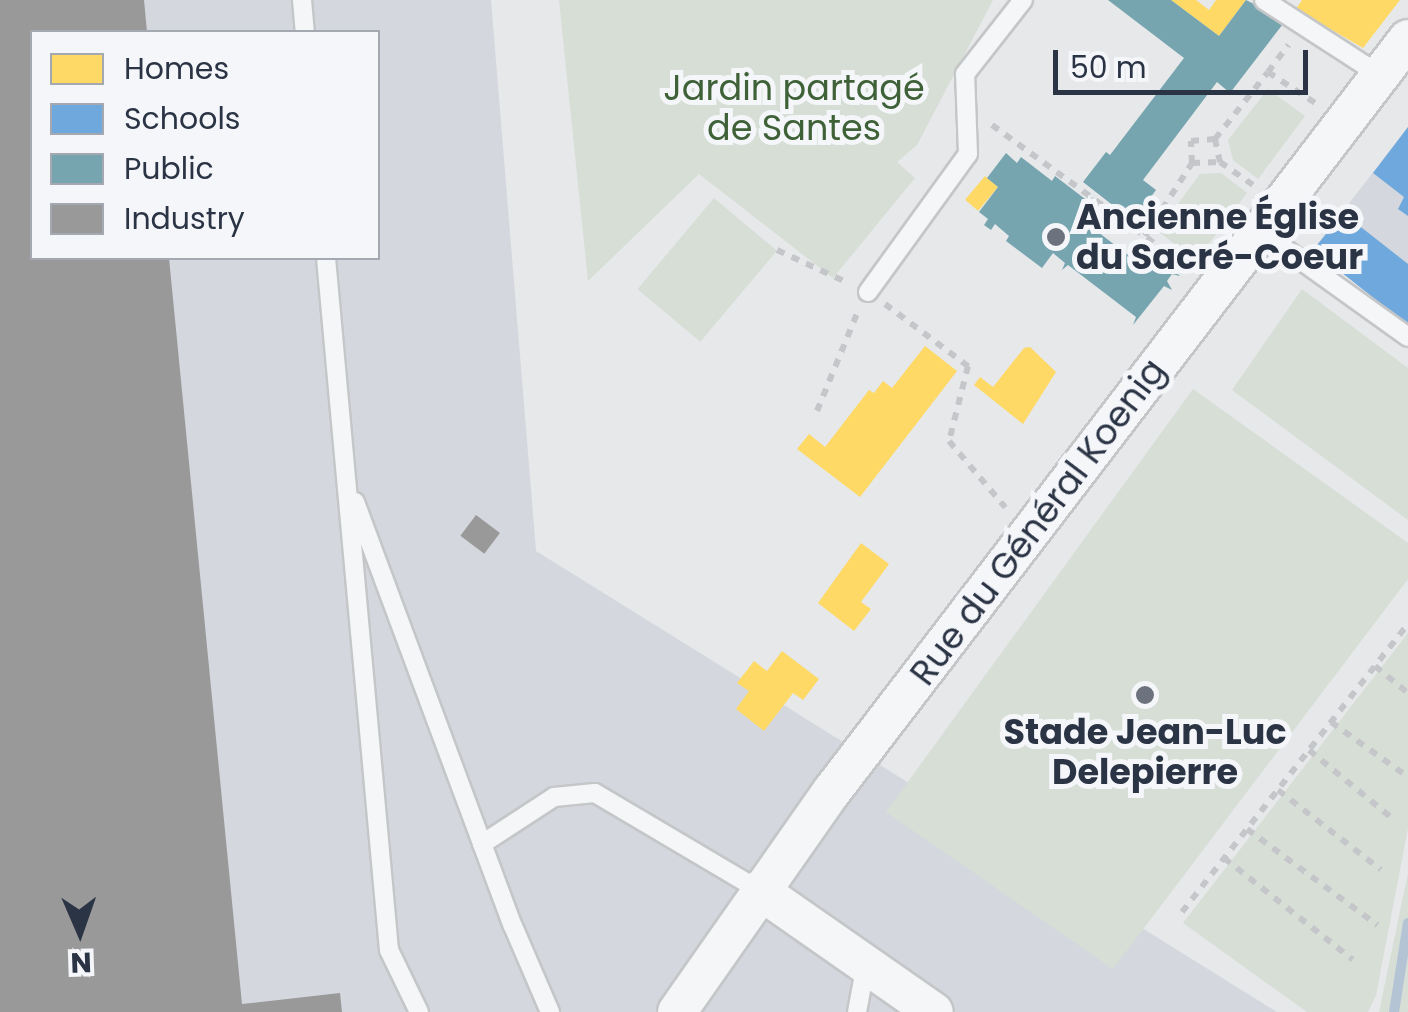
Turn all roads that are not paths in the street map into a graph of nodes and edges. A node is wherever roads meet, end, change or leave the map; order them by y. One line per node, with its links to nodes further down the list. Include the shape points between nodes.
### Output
1 (302, 0): 4 (lane)
2 (1024, 0): 9 (lane, via 965,74 968,154)
3 (1264, 0): 6 (lane)
4 (305, 30)
5 (1408, 39): 6 (street, Rue du Général Koenig)
6 (1380, 75): 7 (street, Rue du Général Koenig)
7 (1271, 218): 10 (lane); 13 (street, Rue du Général Koenig)
8 (326, 260): 11 (lane)
9 (868, 292)
10 (1408, 337)
11 (346, 478): 12 (lane); 15 (lane, via 389,950)
12 (482, 844): 13 (lane, via 543,802 595,793); 16 (lane)
13 (759, 890): 14 (street); 17 (street, Rue du Général Koenig)
14 (866, 963): 18 (lane); 19 (street)
15 (419, 1012)
16 (550, 1012)
17 (677, 1012)
18 (857, 1012)
19 (934, 1012)

